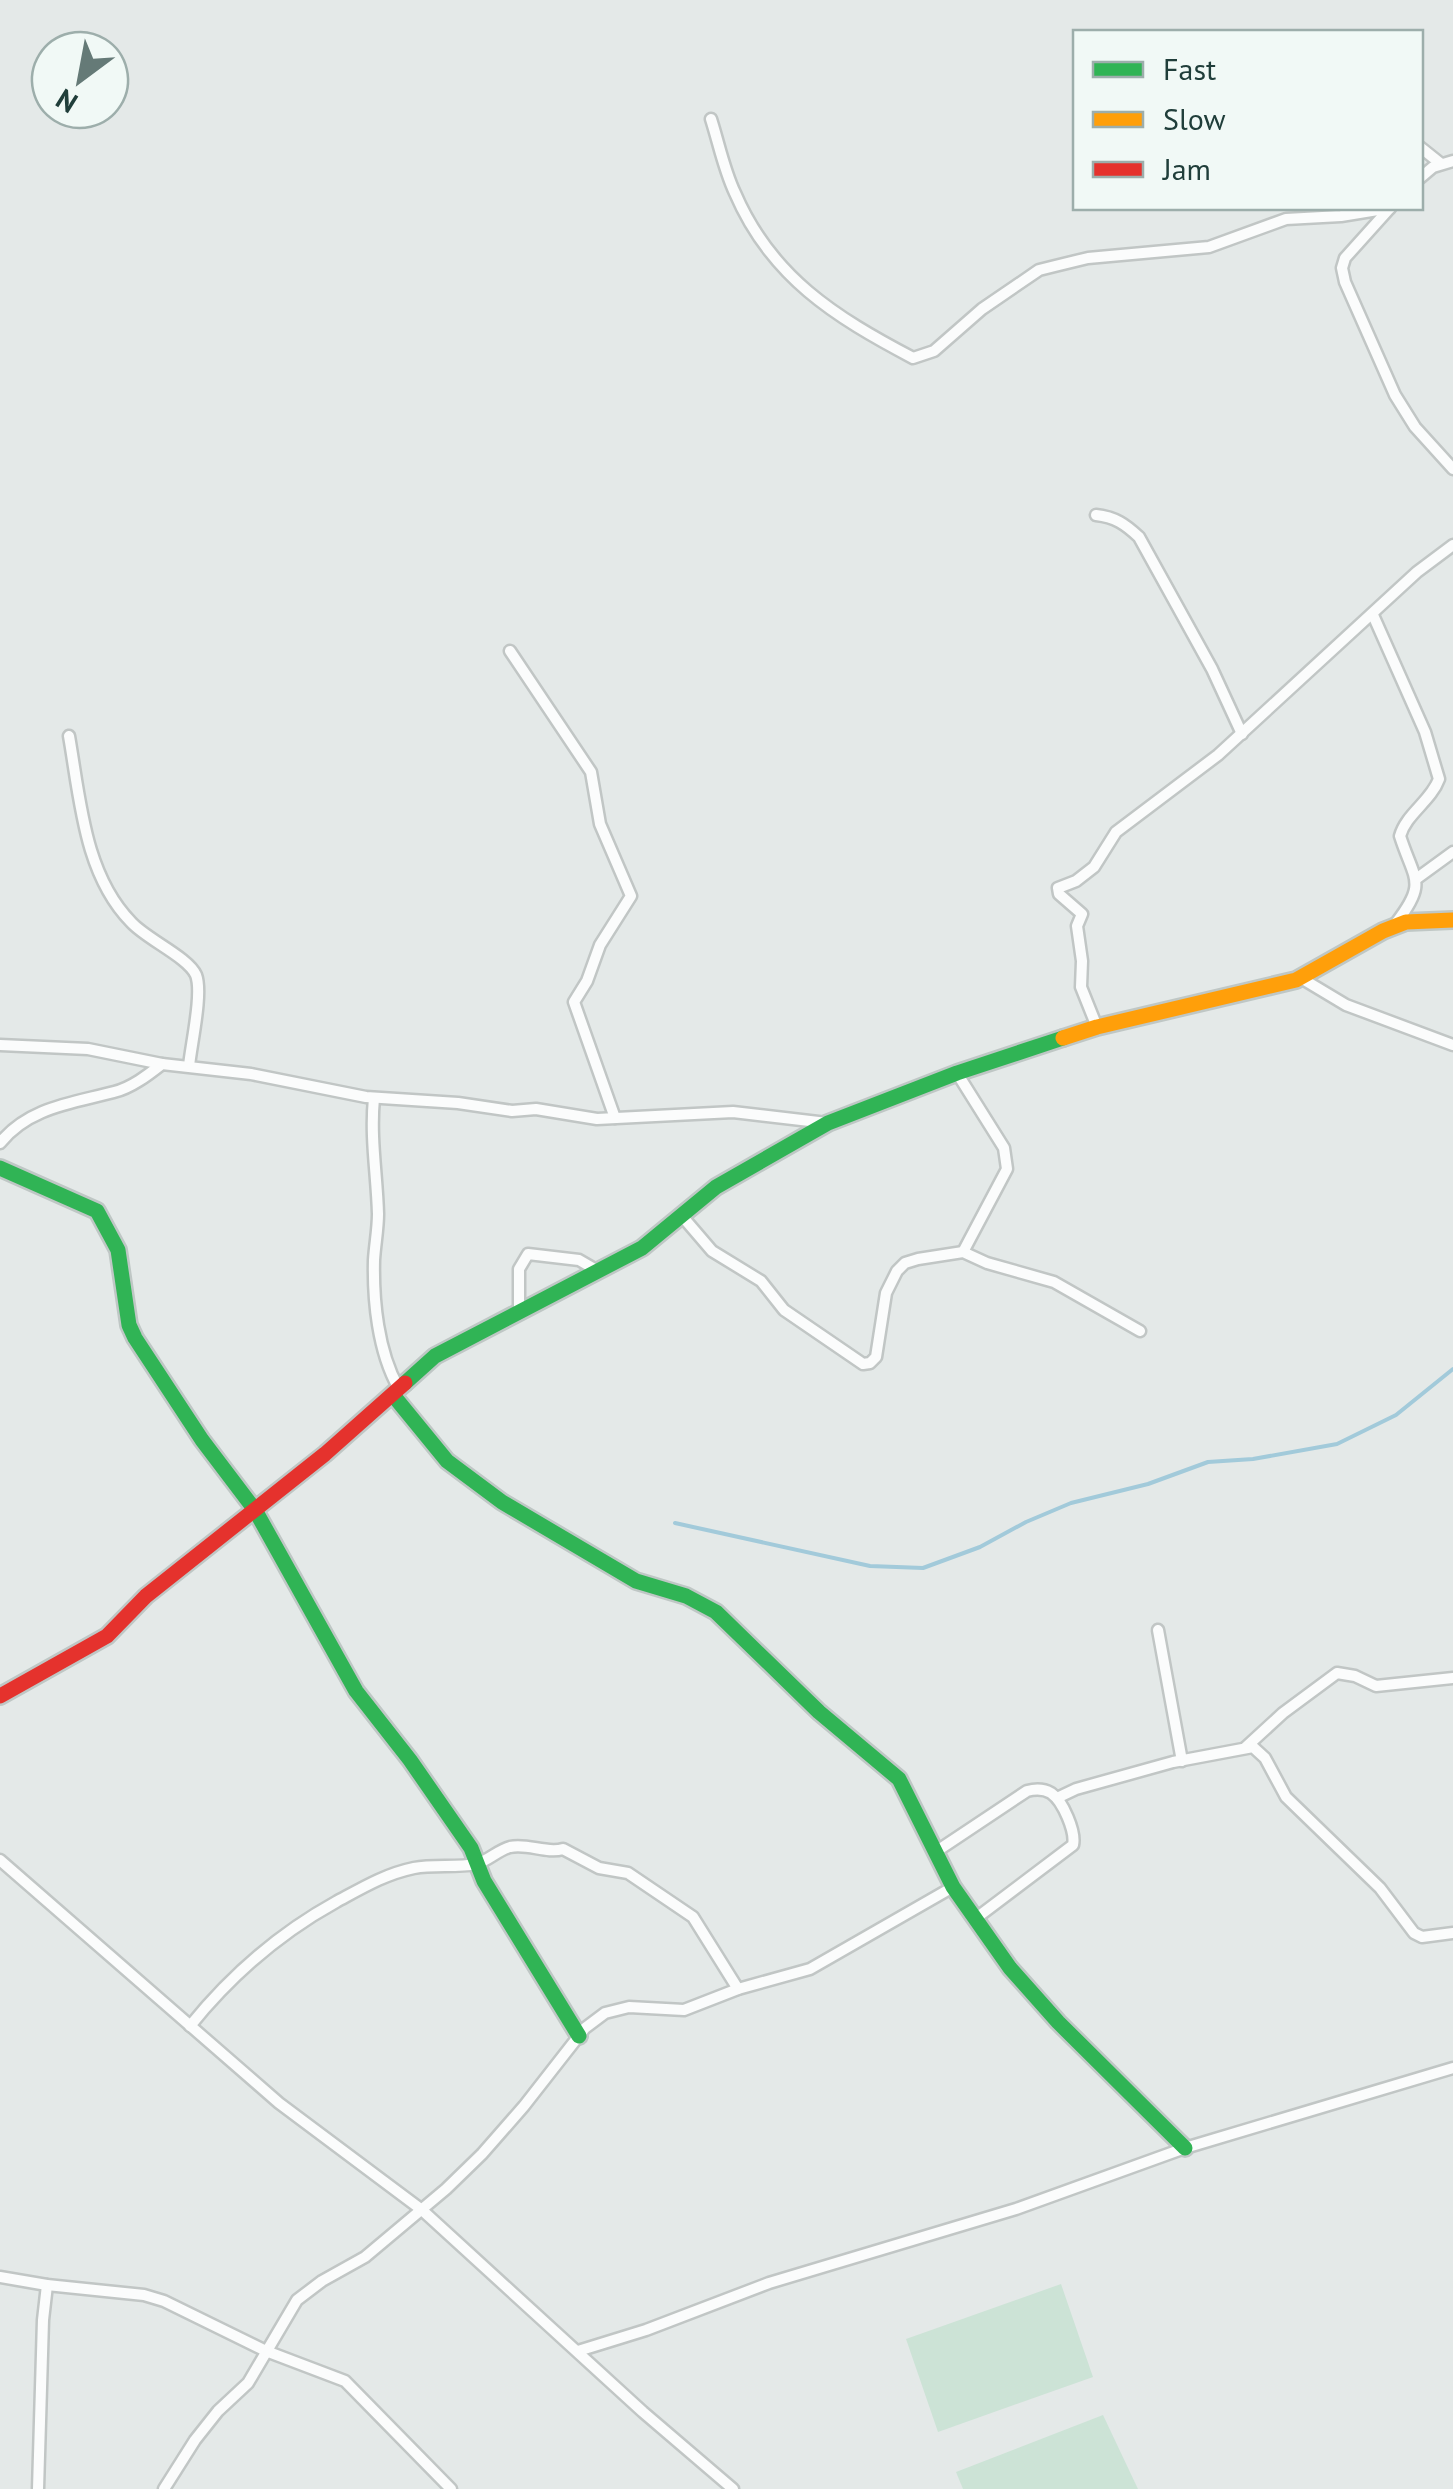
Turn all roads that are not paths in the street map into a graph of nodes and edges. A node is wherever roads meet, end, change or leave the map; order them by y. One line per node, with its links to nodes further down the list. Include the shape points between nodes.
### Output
1 (711, 119): 6 (street, via 733,191 784,272 913,358 934,352 982,309 1055,266 1209,247 1286,220)
2 (1423, 149): 4 (street)
3 (1453, 161): 4 (street)
4 (1440, 163): 5 (street)
5 (1423, 176)
6 (1378, 210)
7 (1389, 210): 8 (street, via 1345,258 1345,282 1395,395)
8 (1453, 470)
9 (1096, 514): 13 (street, via 1139,537)
10 (1453, 545): 11 (street)
11 (1373, 615): 13 (street); 16 (street, via 1438,771 1436,787 1400,836)
12 (510, 651): 27 (street, via 591,772 600,824 631,896 574,1002)
13 (1242, 734): 20 (street, via 1116,832 1094,868 1057,889 1082,914 1076,926 1081,987)
14 (69, 736): 24 (street, via 90,845 109,893 139,931 188,965 197,979)
15 (1453, 852): 16 (street)
16 (1416, 879): 18 (street, via 1416,895)
17 (1453, 920): 18 (street)
18 (1394, 926): 19 (street)
19 (1301, 978): 20 (street); 22 (street, via 1346,1005)
20 (1097, 1027): 25 (street)
21 (0, 1045): 23 (street, via 88,1049)
22 (1453, 1045)
23 (162, 1064): 24 (street); 29 (street, via 127,1087 40,1112)
24 (188, 1066): 26 (street)
25 (957, 1073): 28 (street); 32 (street, via 1004,1148 1007,1169)
26 (374, 1098): 27 (street); 36 (street, via 377,1305)
27 (615, 1118): 28 (street, via 733,1112)
28 (828, 1123): 31 (street, via 716,1187)
29 (0, 1142)
30 (0, 1168): 37 (street, via 97,1211 118,1250 135,1338)
31 (682, 1216): 32 (street, via 712,1251 760,1281 784,1310 863,1364 876,1356 886,1293 897,1271 918,1259); 33 (street, via 642,1248)
32 (963, 1252): 35 (street, via 1054,1282)
33 (598, 1270): 34 (street); 34 (street, via 578,1260 528,1254 520,1270)
34 (519, 1312): 36 (street, via 435,1356)
35 (1140, 1331)
36 (396, 1391): 37 (street); 44 (street, via 448,1462 502,1502 636,1580 716,1612 898,1779)
37 (254, 1510): 40 (street, via 107,1636); 46 (street, via 356,1691 458,1828)
38 (1158, 1630): 42 (street)
39 (1453, 1678): 41 (street, via 1376,1686 1337,1672)
40 (0, 1696)
41 (1246, 1748): 42 (street); 49 (street, via 1258,1750 1286,1797 1380,1888 1414,1933)
42 (1182, 1761): 43 (street)
43 (1056, 1798): 44 (street, via 1027,1791); 48 (street, via 1073,1844)
44 (933, 1853): 47 (street)
45 (0, 1860): 51 (street)
46 (476, 1864): 50 (street, via 519,1846 564,1848 599,1868 628,1873 693,1916); 51 (street, via 390,1875 299,1922 247,1964); 52 (street)
47 (952, 1887): 48 (street); 50 (street, via 810,1969)
48 (975, 1920): 54 (street, via 1058,2022)
49 (1453, 1933)
50 (738, 1989): 52 (street, via 684,2010 629,2007 605,2013)
51 (190, 2026): 55 (street, via 278,2103)
52 (579, 2036): 55 (street, via 482,2154)
53 (1453, 2068): 54 (street)
54 (1184, 2148): 59 (street)
55 (422, 2210): 58 (street, via 365,2258 297,2300); 59 (street)
56 (0, 2277): 57 (street)
57 (47, 2286): 58 (street, via 154,2298); 60 (street)
58 (266, 2350): 61 (street, via 248,2383 195,2440); 62 (street, via 356,2390)
59 (578, 2351): 63 (street)
60 (38, 2489)
61 (164, 2489)
62 (450, 2489)
63 (733, 2489)

